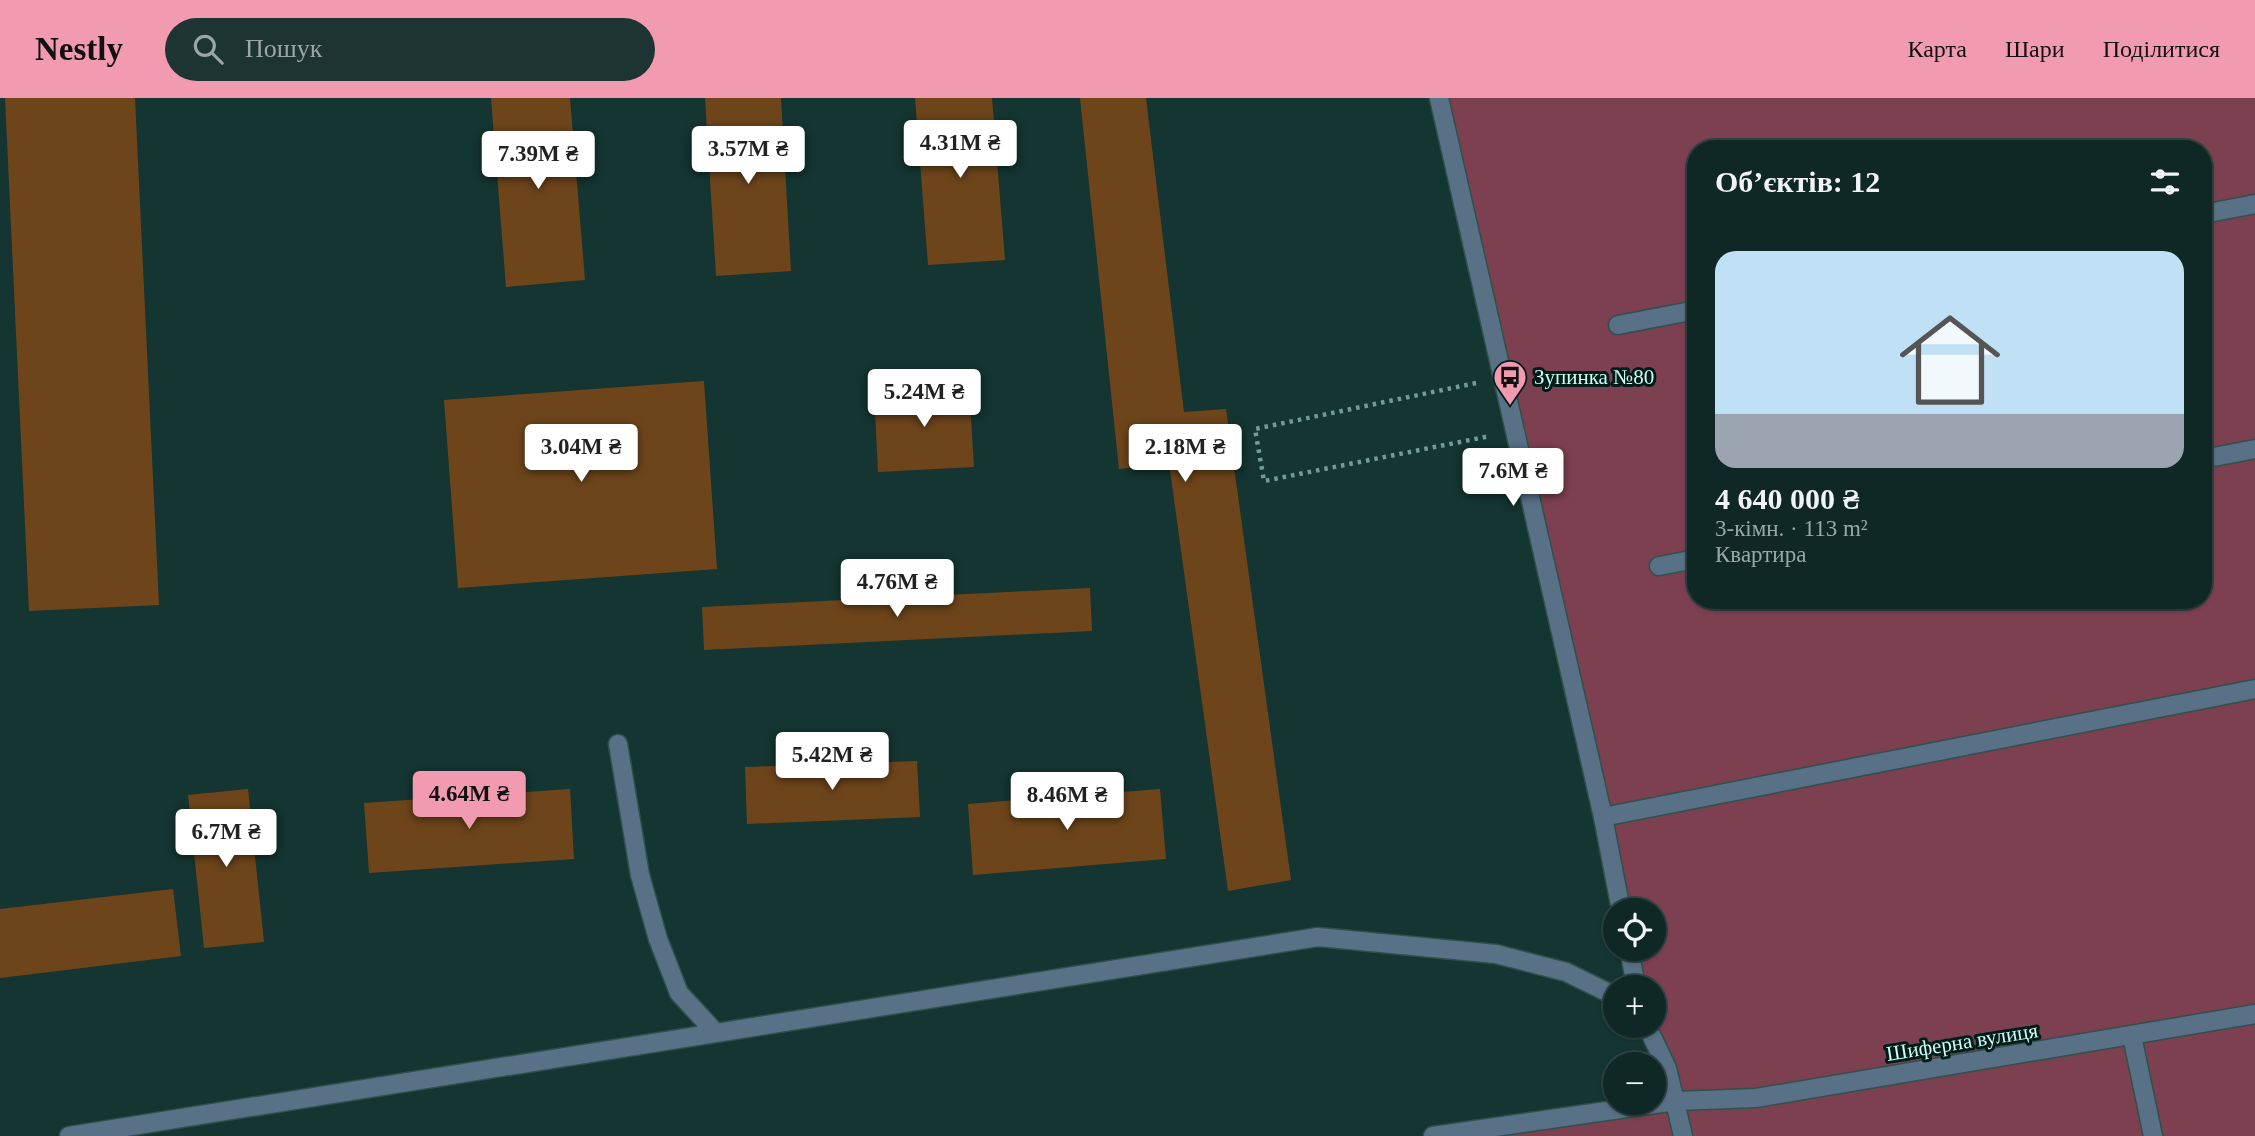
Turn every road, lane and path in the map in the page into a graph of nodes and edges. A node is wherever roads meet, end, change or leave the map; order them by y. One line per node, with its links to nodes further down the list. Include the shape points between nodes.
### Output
1 (1439, 98): 6 (street)
2 (2255, 204): 3 (street)
3 (2212, 212)
4 (1687, 312): 5 (street)
5 (1618, 325)
6 (1503, 378): 7 (street); 7 (path, via 1255,429 1265,481)
7 (1515, 431): 14 (street)
8 (2255, 449): 9 (street)
9 (2212, 457)
10 (1687, 561): 11 (street)
11 (1659, 566)
12 (2255, 689): 14 (street)
13 (618, 744): 18 (street, via 640,874 658,939 679,993)
14 (1603, 817): 15 (street)
15 (1619, 898)
16 (1603, 990): 18 (street, via 1566,972 1496,954 1318,937)
17 (2255, 1014): 19 (street, Шиферна вулиця)
18 (716, 1033): 22 (street)
19 (2132, 1036): 21 (street, Шиферна вулиця, via 1756,1098); 25 (street)
20 (1653, 1038): 21 (street)
21 (1676, 1101): 23 (street, Шиферна вулиця); 24 (street)
22 (69, 1136)
23 (1433, 1136)
24 (1683, 1136)
25 (2153, 1136)

